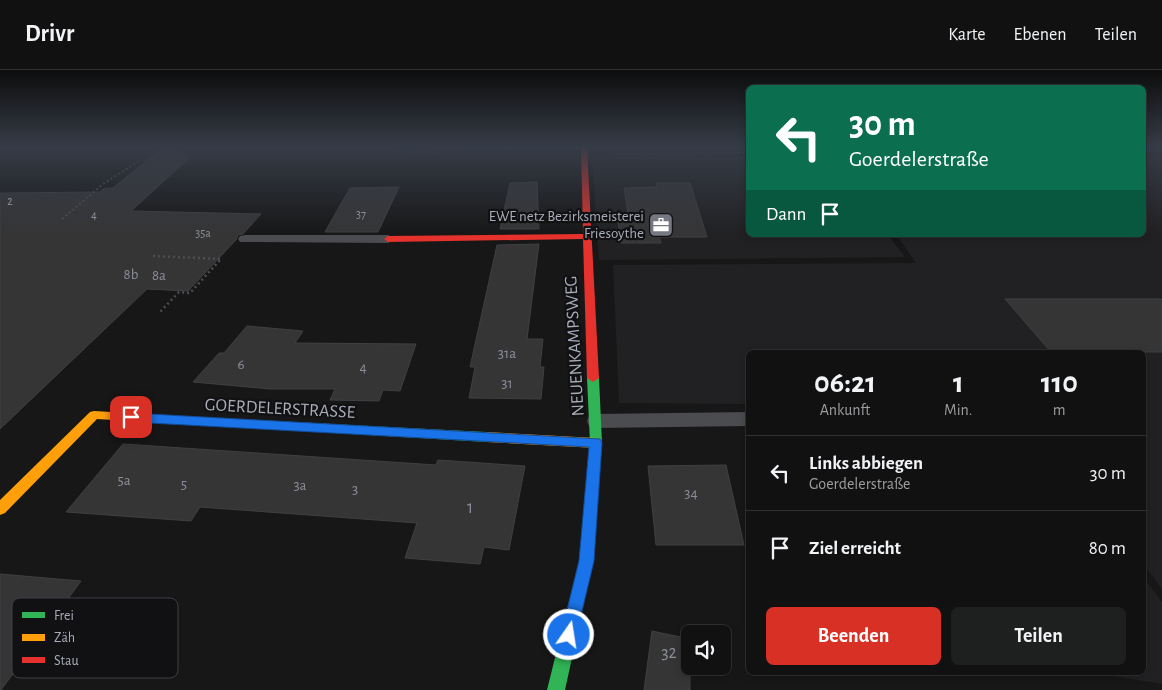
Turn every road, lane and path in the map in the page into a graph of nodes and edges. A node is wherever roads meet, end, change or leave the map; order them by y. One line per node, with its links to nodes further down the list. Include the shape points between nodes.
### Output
1 (116, 176): 3 (path)
2 (585, 176): 4 (street, NEUENKAMPSWEG)
3 (62, 220)
4 (586, 236): 6 (street); 10 (street, NEUENKAMPSWEG)
5 (245, 239): 6 (lane)
6 (388, 239)
7 (153, 256): 8 (path, via 221,260 190,293 179,292)
8 (160, 312)
9 (746, 419): 10 (lane)
10 (596, 421): 11 (street, NEUENKAMPSWEG)
11 (596, 443): 12 (street, GOERDELERSTRASSE, via 94,415); 13 (street, NEUENKAMPSWEG, via 586,561)
12 (0, 509)
13 (556, 690)

